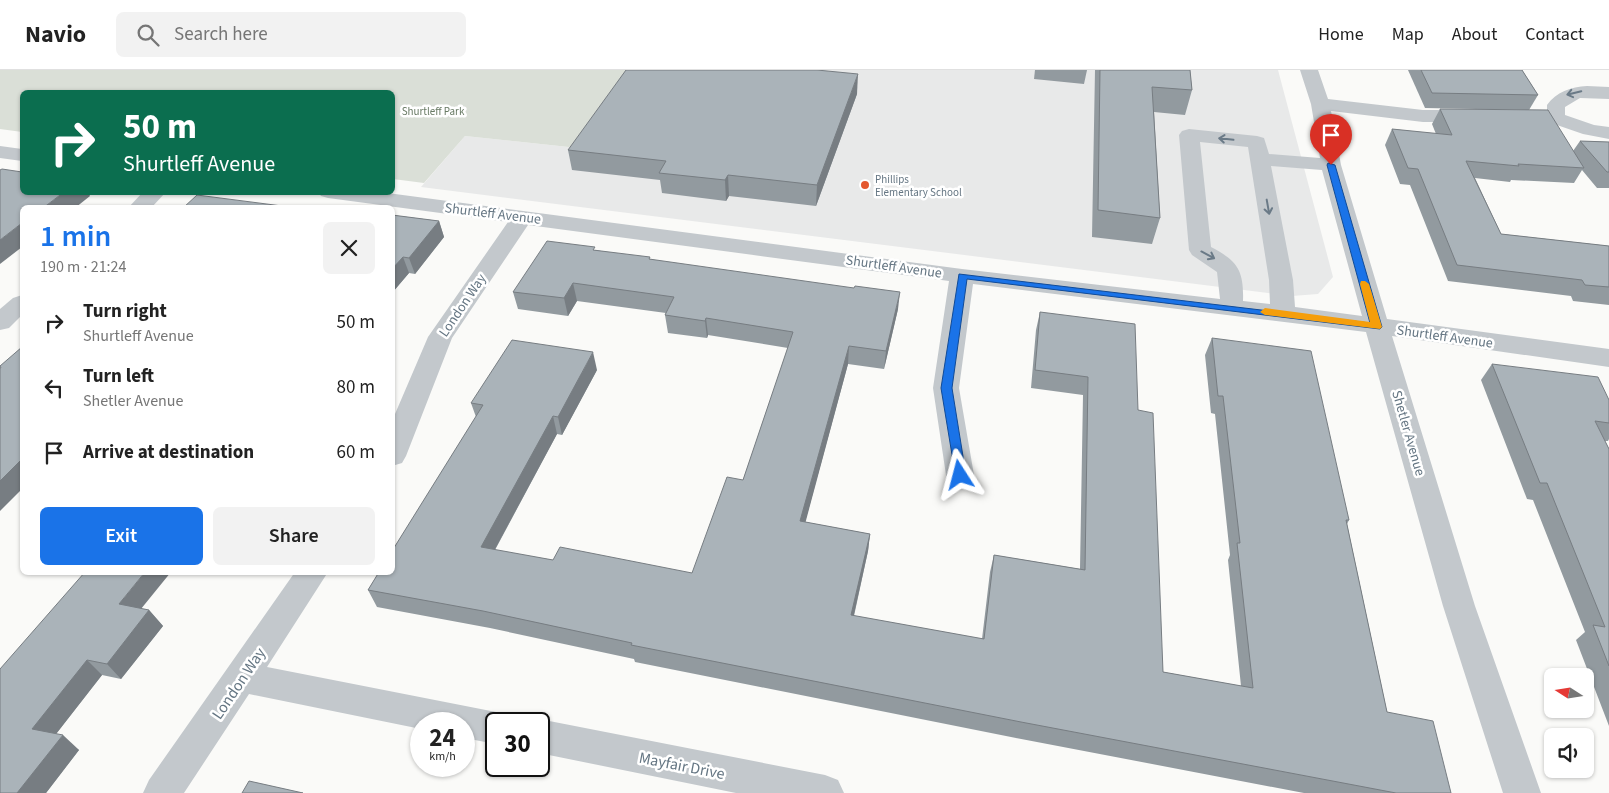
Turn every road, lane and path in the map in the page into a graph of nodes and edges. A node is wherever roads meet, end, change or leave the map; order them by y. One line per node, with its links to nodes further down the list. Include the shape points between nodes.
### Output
1 (1309, 70): 3 (street, Shetler Avenue)
2 (1609, 93): 4 (street, one-way to 4, via 1586,90 1566,95 1556,105)
3 (1320, 104): 4 (street, via 1423,116); 9 (street, Shetler Avenue)
4 (1556, 118): 5 (street)
5 (1609, 133)
6 (0, 152): 7 (street)
7 (20, 154)
8 (1260, 159): 9 (street); 16 (street, one-way to 16, via 1257,142 1188,135 1200,250 1223,262 1233,276); 17 (street, one-way to 17, via 1281,280)
9 (1331, 165): 19 (street, Shetler Avenue)
10 (153, 195): 12 (street)
11 (351, 195): 13 (street, Shurtleff Avenue)
12 (141, 205)
13 (523, 217): 14 (street, Shurtleff Avenue); 21 (street, London Way, via 440,337)
14 (962, 276): 16 (street, Shurtleff Avenue); 22 (street, via 946,388)
15 (20, 305): 18 (street)
16 (1231, 308): 17 (street, Shurtleff Avenue)
17 (1283, 314): 19 (street, Shurtleff Avenue)
18 (0, 322)
19 (1376, 327): 20 (street, Shurtleff Avenue); 29 (street, Shetler Avenue, via 1459,606)
20 (1609, 358)
21 (395, 449)
22 (960, 475)
23 (311, 575): 24 (street, London Way)
24 (242, 677): 25 (street); 27 (street, London Way)
25 (485, 726)
26 (550, 738): 28 (street, Mayfair Drive)
27 (162, 793)
28 (824, 793)
29 (1522, 793)

